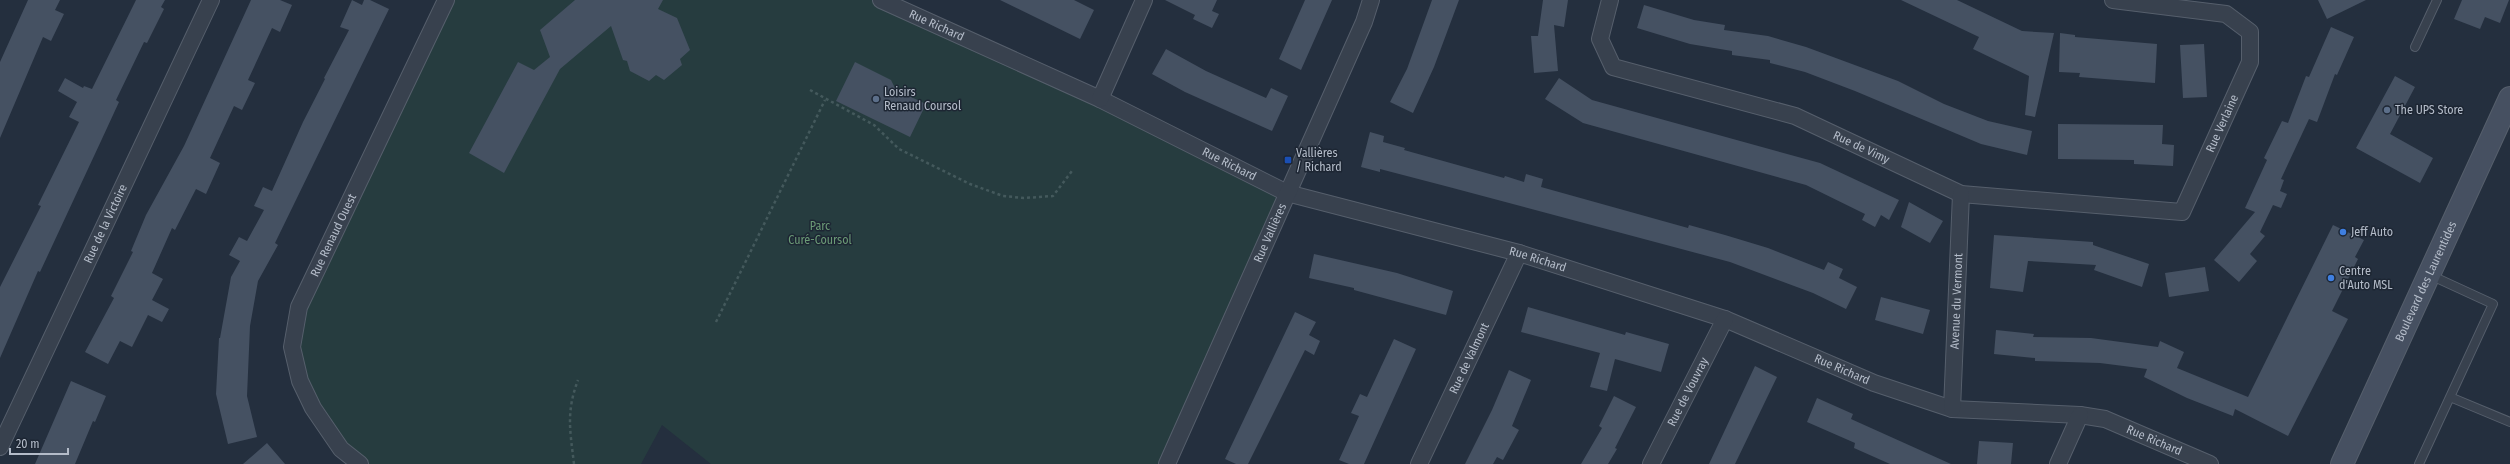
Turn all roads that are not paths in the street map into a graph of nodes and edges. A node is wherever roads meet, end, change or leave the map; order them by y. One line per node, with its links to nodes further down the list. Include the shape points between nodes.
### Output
1 (212, 0): 22 (street, Rue de la Victoire)
2 (881, 0): 11 (street, Rue Richard)
3 (1144, 0): 11 (street)
4 (1371, 0): 12 (street, Rue Vallières, via 1364,22)
5 (1610, 0): 13 (street, Rue de Vimy, via 1600,39 1613,67 1795,116)
6 (2113, 0): 14 (street, Rue Verlaine, via 2226,14 2250,32 2250,62)
7 (2437, 0): 9 (lane)
8 (444, 1): 23 (street, Rue Renaud Ouest, via 299,307 292,347 300,381 313,408 341,449)
9 (2415, 47)
10 (2510, 98): 16 (main road, Boulevard des Laurentides)
11 (1100, 99): 12 (street, Rue Richard)
12 (1287, 193): 15 (street, Rue Richard); 24 (street, Rue Vallières)
13 (1962, 194): 14 (street, Rue de Vimy); 19 (street, Avenue du Vermont)
14 (2182, 212)
15 (1519, 253): 17 (street, Rue Richard); 25 (street, Rue de Valmont)
16 (2428, 275): 18 (lane, via 2493,304); 29 (main road, Boulevard des Laurentides)
17 (1724, 319): 19 (street, Rue Richard, via 1874,383); 26 (street, Rue de Vouvray)
18 (2450, 397): 21 (lane); 30 (lane)
19 (1952, 409): 20 (street, Rue Richard)
20 (2080, 415): 27 (street); 28 (street, Rue Richard, via 2112,421)
21 (2510, 422)
22 (0, 446)
23 (360, 464)
24 (1167, 464)
25 (1419, 464)
26 (1651, 464)
27 (2058, 464)
28 (2210, 464)
29 (2342, 464)
30 (2419, 464)

